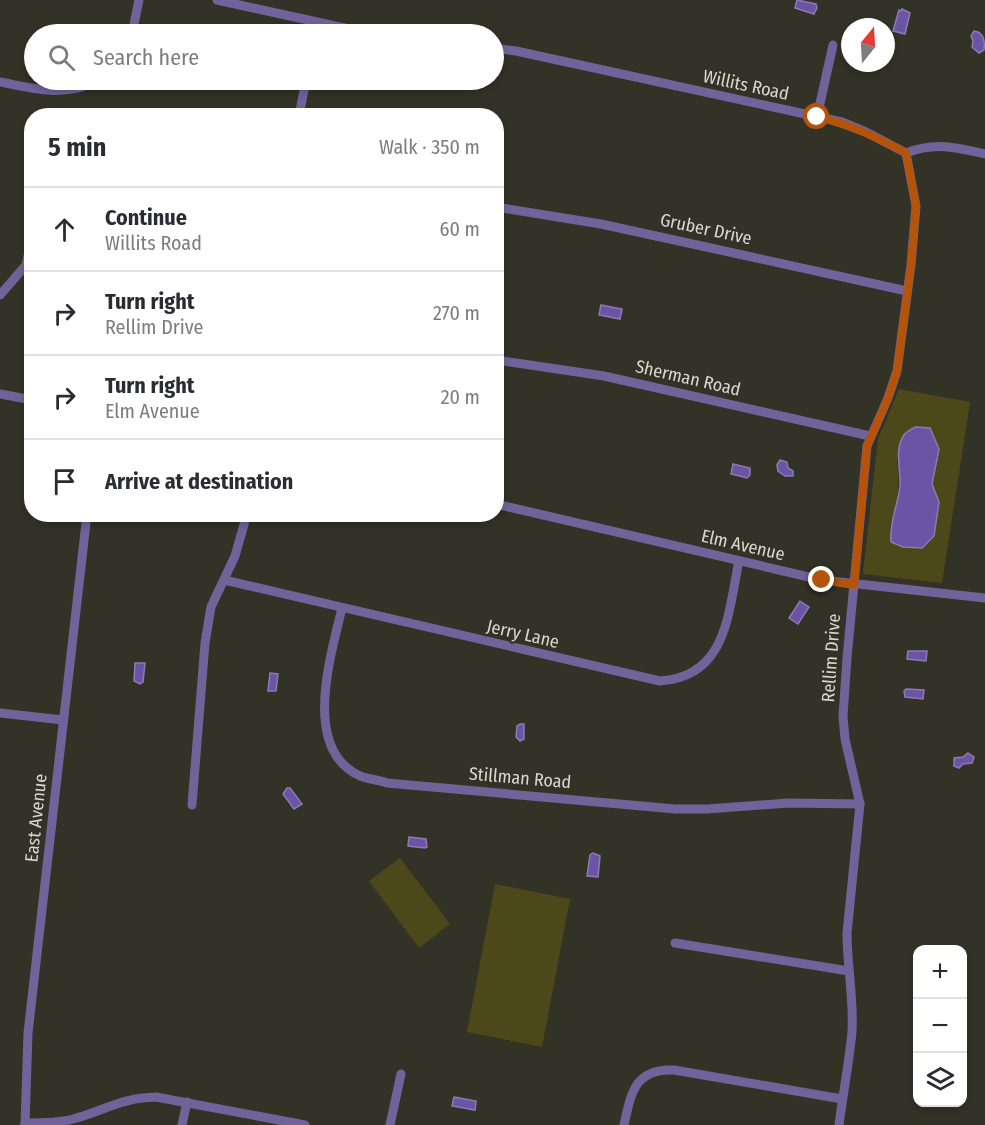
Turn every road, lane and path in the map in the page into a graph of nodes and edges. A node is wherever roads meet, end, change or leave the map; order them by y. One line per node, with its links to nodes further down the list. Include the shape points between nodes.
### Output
1 (139, 0): 4 (street)
2 (217, 0): 3 (street)
3 (316, 22): 5 (street)
4 (134, 24)
5 (325, 24)
6 (833, 45): 14 (street)
7 (504, 49): 14 (street, Willits Road)
8 (0, 82): 9 (street)
9 (24, 86)
10 (45, 90): 11 (street)
11 (74, 90)
12 (304, 90): 13 (street)
13 (301, 108)
14 (817, 117): 15 (street, Willits Road, via 842,122)
15 (906, 153): 16 (street, via 935,146); 19 (street, Rellim Drive, via 916,217)
16 (985, 154)
17 (504, 208): 19 (street, Gruber Drive, via 601,224)
18 (24, 267): 20 (street)
19 (907, 291): 24 (street, Rellim Drive, via 897,371)
20 (0, 295)
21 (504, 361): 24 (street, Sherman Road, via 604,376)
22 (0, 394): 23 (street)
23 (24, 398)
24 (870, 436): 30 (street, Rellim Drive)
25 (504, 506): 28 (street, Elm Avenue)
26 (86, 522): 34 (street, East Avenue)
27 (246, 522): 29 (street)
28 (739, 561): 30 (street, Elm Avenue); 32 (street, Jerry Lane, via 717,649 701,668 673,681 644,679)
29 (224, 580): 32 (street, Jerry Lane); 36 (street, via 211,608 205,643)
30 (854, 585): 31 (street, Elm Avenue); 35 (street, Rellim Drive, via 843,716)
31 (985, 598)
32 (342, 608): 35 (street, Stillman Road, via 329,666 324,717 336,756 360,776 387,783 675,809 788,802)
33 (0, 713): 34 (street)
34 (63, 720): 42 (street, East Avenue, via 28,1033)
35 (860, 804): 38 (street, Rellim Drive, via 847,933)
36 (192, 805)
37 (675, 943): 38 (street)
38 (849, 971): 40 (street, Rellim Drive, via 852,1032)
39 (401, 1074): 45 (street)
40 (842, 1099): 46 (street, via 660,1069 641,1079 631,1093); 47 (street, Rellim Drive)
41 (187, 1102): 42 (street, via 135,1097 73,1119); 43 (street); 44 (street)
42 (26, 1124)
43 (182, 1125)
44 (305, 1125)
45 (390, 1125)
46 (624, 1125)
47 (839, 1125)

